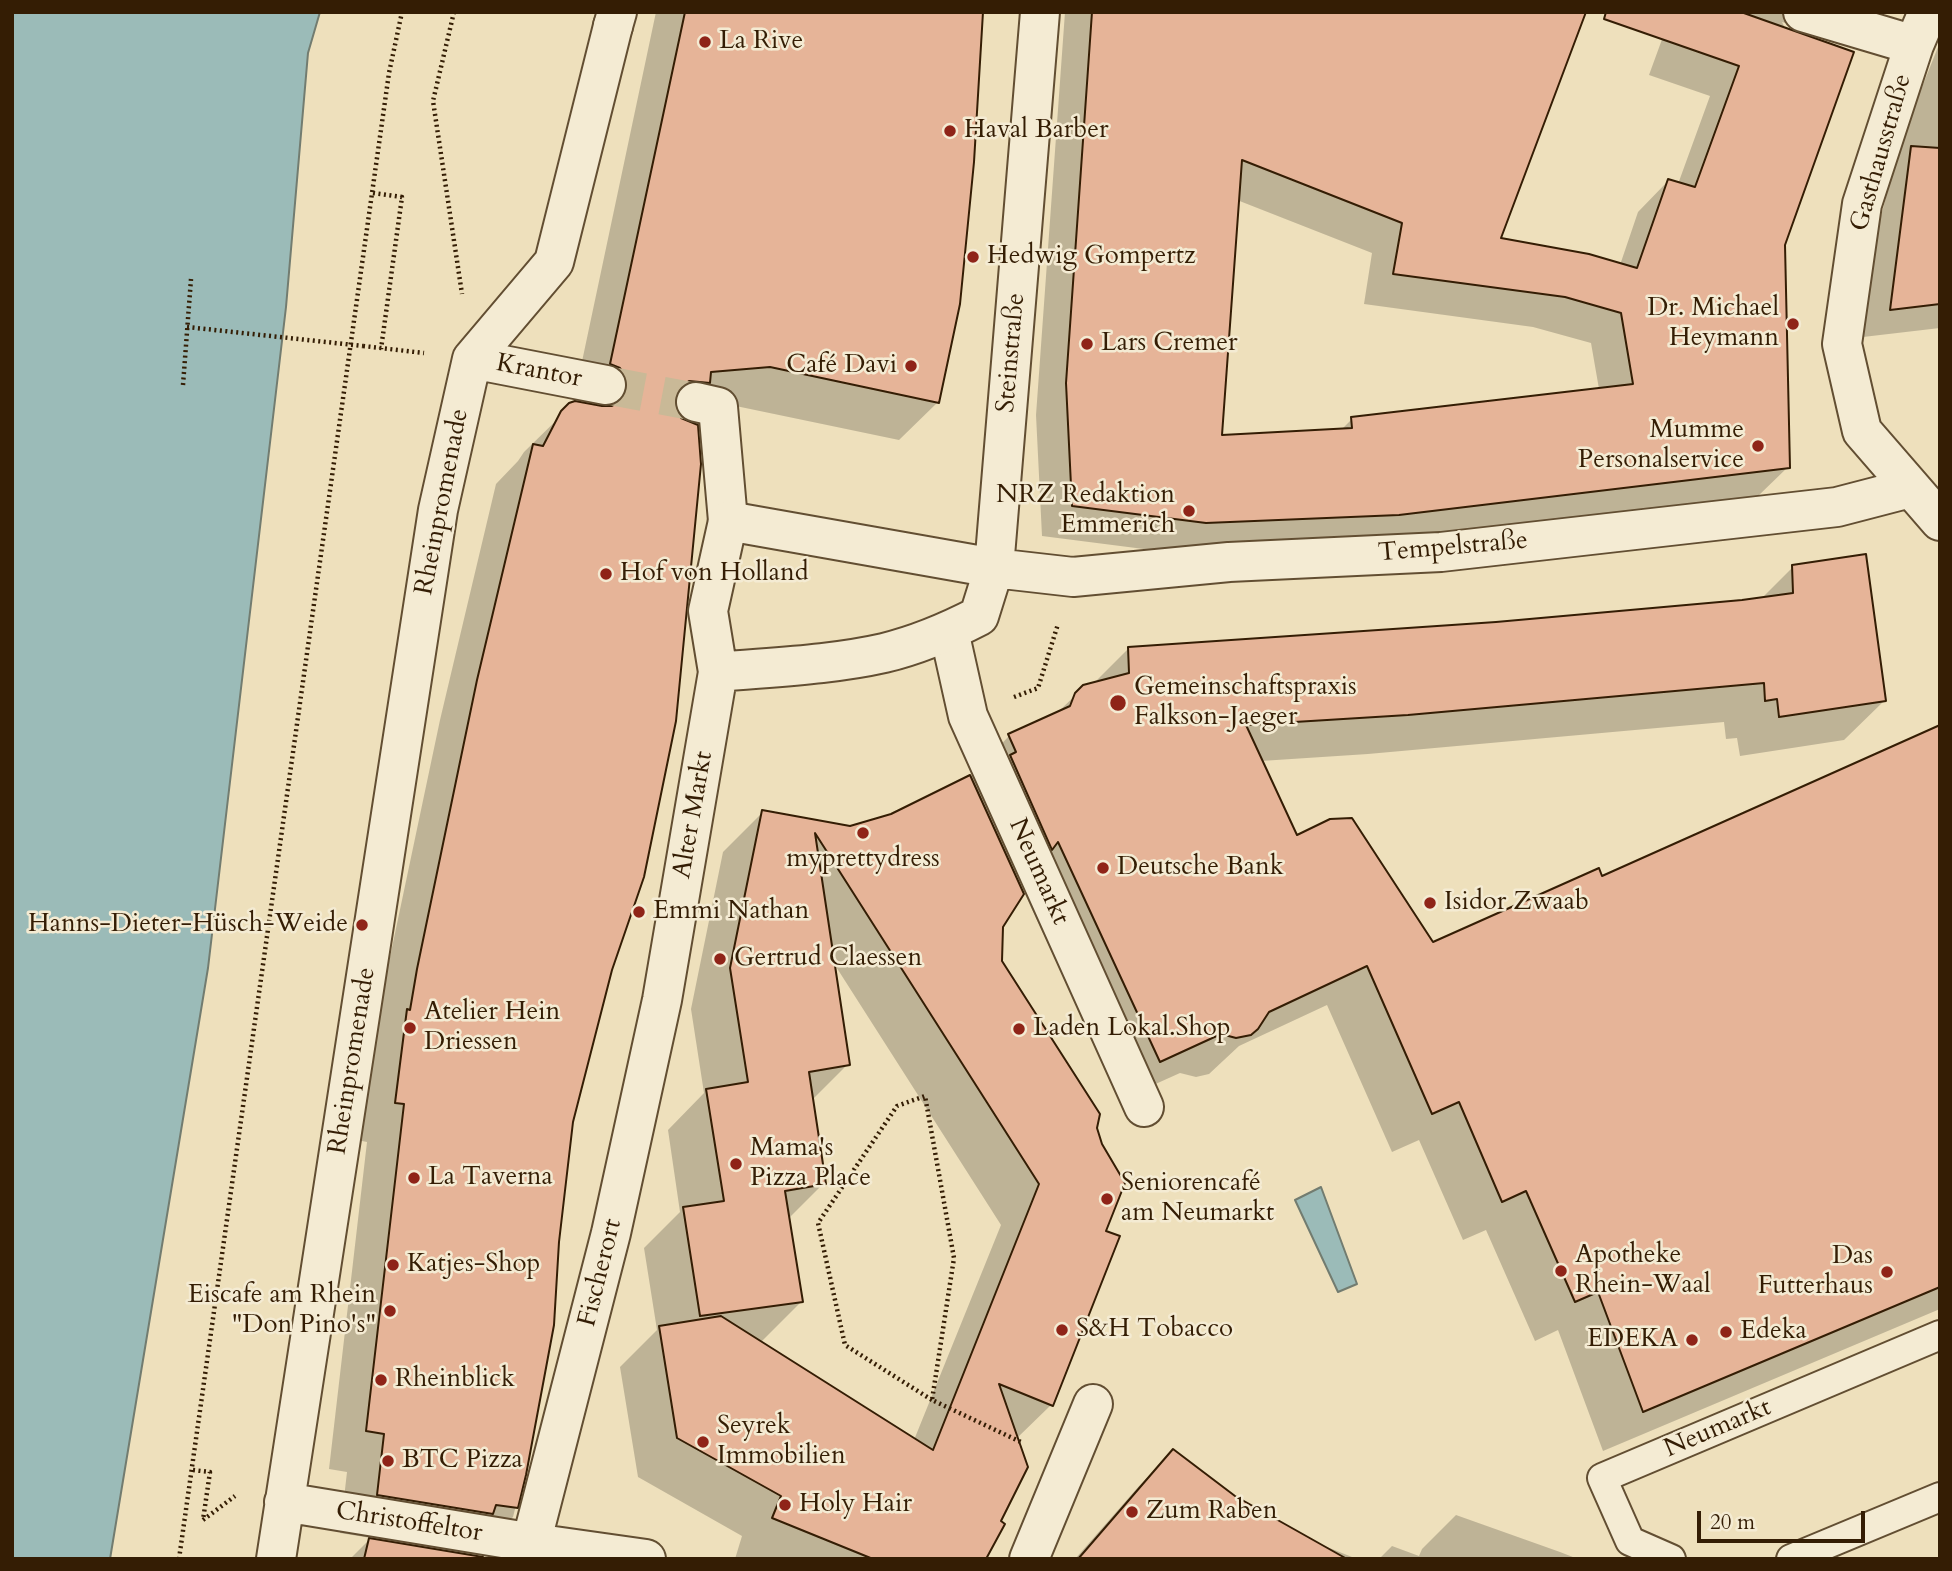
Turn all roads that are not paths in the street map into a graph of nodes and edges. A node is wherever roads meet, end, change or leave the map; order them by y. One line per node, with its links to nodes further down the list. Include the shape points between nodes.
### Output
1 (1040, 12): 11 (street, Steinstraße)
2 (1803, 12): 4 (street)
3 (615, 19): 5 (street, Rheinpromenade, via 554,262)
4 (1921, 28): 8 (street, Gasthausstraße, via 1862,204 1842,344 1862,431)
5 (472, 359): 6 (street, Krantor); 19 (street, Rheinpromenade, via 438,510)
6 (606, 385)
7 (707, 404): 9 (street, Alter Markt)
8 (1910, 488): 10 (street, Gasthausstraße); 11 (street, Tempelstraße, via 1837,507 1441,552 1229,562 1073,577)
9 (728, 522): 11 (street); 13 (street, Alter Markt, via 708,611)
10 (1940, 522)
11 (994, 568): 12 (street, Steinstraße, via 979,615)
12 (949, 631): 13 (street, via 885,653); 15 (street, Neumarkt, via 968,716)
13 (718, 672): 14 (street, Alter Markt)
14 (662, 1000): 20 (street, Fischerort, via 611,1233)
15 (1144, 1107)
16 (1940, 1335): 24 (lane, Neumarkt, via 1602,1478 1630,1541)
17 (1093, 1404): 23 (street)
18 (1940, 1497): 25 (lane)
19 (285, 1502): 20 (street, Christoffeltor); 21 (street, Rheinpromenade)
20 (530, 1551): 22 (street, Christoffeltor)
21 (276, 1559)
22 (646, 1559)
23 (1029, 1559)
24 (1671, 1559)
25 (1791, 1559)

